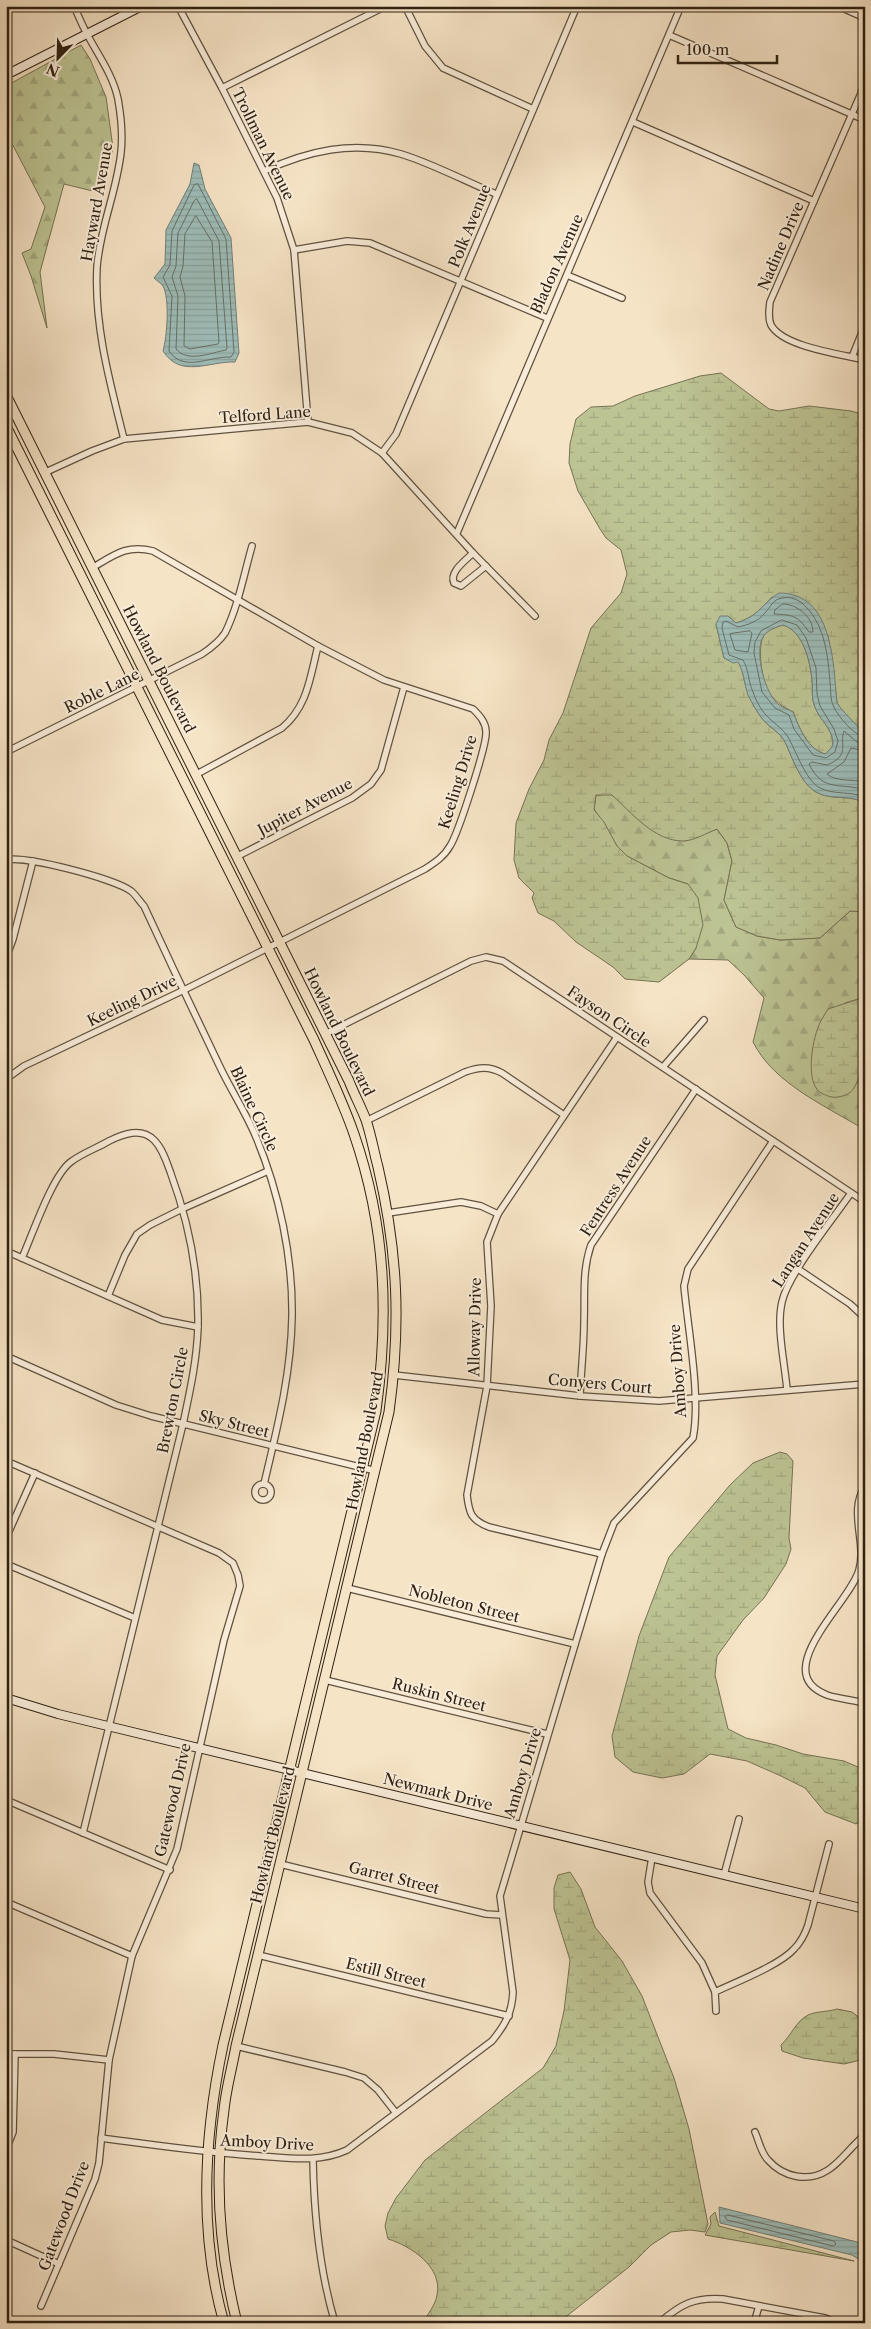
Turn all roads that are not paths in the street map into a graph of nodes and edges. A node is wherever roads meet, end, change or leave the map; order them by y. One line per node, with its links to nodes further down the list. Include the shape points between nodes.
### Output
1 (74, 6): 10 (street, Hayward Avenue)
2 (142, 6): 10 (street)
3 (178, 6): 14 (street, Trollman Avenue)
4 (386, 6): 14 (street)
5 (405, 6): 15 (street, via 425,46 442,68)
6 (577, 6): 15 (street, Polk Avenue)
7 (680, 6): 11 (street, Bladon Avenue)
8 (838, 6): 9 (street)
9 (865, 18)
10 (86, 34): 12 (street); 33 (street, Hayward Avenue, via 112,78 122,127 118,169 104,222 97,267 102,350)
11 (669, 36): 16 (street); 18 (street, Bladon Avenue)
12 (6, 74)
13 (865, 84): 16 (street, Nadine Drive)
14 (222, 88): 19 (street, Trollman Avenue)
15 (533, 109): 20 (street, Polk Avenue)
16 (852, 114): 17 (street); 21 (street, Nadine Drive)
17 (865, 120)
18 (633, 122): 21 (street); 23 (street, Bladon Avenue)
19 (264, 171): 20 (street, via 296,156 334,149 366,148 401,154); 22 (street, Trollman Avenue, via 277,198)
20 (496, 194): 24 (street, Polk Avenue)
21 (814, 201): 28 (street, Nadine Drive, via 770,302 770,324 789,341)
22 (294, 250): 24 (street, via 347,241 364,242); 31 (street, Trollman Avenue)
23 (567, 275): 25 (street); 26 (street, Bladon Avenue)
24 (462, 280): 26 (street); 34 (street, Polk Avenue, via 396,434)
25 (622, 298)
26 (547, 318): 36 (street, Bladon Avenue)
27 (865, 325): 28 (street)
28 (852, 357): 29 (street, Nadine Drive)
29 (865, 360)
30 (6, 394): 35 (main road, Howland Boulevard)
31 (308, 422): 33 (street, Telford Lane); 34 (street, Telford Lane, via 352,433)
32 (6, 426): 45 (main road, Howland Boulevard)
33 (124, 440): 35 (street, Telford Lane)
34 (382, 453): 36 (street, Telford Lane)
35 (46, 472): 40 (main road, Howland Boulevard)
36 (457, 533): 38 (street, Telford Lane)
37 (252, 546): 41 (street, Roble Lane)
38 (473, 553): 39 (street, Telford Lane); 39 (street, via 454,572 454,583 461,586)
39 (486, 566): 42 (street, Telford Lane)
40 (92, 568): 41 (street, Keeling Drive, via 124,550 141,548 153,551); 44 (main road, Howland Boulevard)
41 (237, 600): 43 (street, Keeling Drive); 44 (street, Roble Lane, via 216,644)
42 (534, 616)
43 (318, 646): 46 (street, Keeling Drive); 48 (street, via 302,705 294,718 282,728)
44 (150, 681): 45 (street, Roble Lane); 48 (main road, Howland Boulevard)
45 (137, 687): 47 (street, Roble Lane); 53 (main road, Howland Boulevard)
46 (404, 687): 49 (street, Jupiter Avenue, via 381,770 372,784 352,798); 52 (street, Keeling Drive, via 473,709 484,724 483,749 450,847 425,869)
47 (6, 752)
48 (197, 774): 49 (main road, Howland Boulevard)
49 (238, 856): 52 (main road, Howland Boulevard)
50 (6, 860): 51 (street, Blaine Circle)
51 (32, 861): 54 (street); 55 (street, Blaine Circle, via 113,882 131,892 144,906)
52 (279, 942): 53 (street, Keeling Drive); 57 (main road, Howland Boulevard)
53 (267, 948): 55 (street, Keeling Drive); 62 (main road, Howland Boulevard)
54 (6, 958)
55 (184, 990): 60 (street, Keeling Drive, via 24,1066); 68 (street, Blaine Circle, via 256,1136)
56 (704, 1020): 59 (street)
57 (326, 1034): 58 (street, Fayson Circle, via 471,961 486,957 503,961); 64 (main road, Howland Boulevard)
58 (616, 1037): 59 (street, Fayson Circle); 63 (street, Alloway Drive)
59 (663, 1067): 61 (street, Fayson Circle)
60 (6, 1079)
61 (696, 1089): 66 (street, Fayson Circle); 85 (street, Fentress Avenue, via 591,1245 584,1273)
62 (344, 1107): 64 (main road); 65 (main road, Howland Boulevard)
63 (564, 1115): 64 (street, via 502,1073 479,1067); 73 (street, Alloway Drive)
64 (366, 1120): 67 (main road, Howland Boulevard)
65 (354, 1134): 67 (main road); 90 (main road, Howland Boulevard, via 375,1215 384,1292 381,1374)
66 (773, 1141): 69 (street, Fayson Circle); 86 (street, Amboy Drive, via 688,1269 684,1286)
67 (372, 1142): 72 (main road, Howland Boulevard)
68 (268, 1171): 71 (street); 88 (street, Blaine Circle, via 284,1235 292,1317 289,1369)
69 (851, 1193): 70 (street, Fayson Circle); 76 (street, Langan Avenue)
70 (865, 1202)
71 (184, 1208): 75 (street, Brewton Circle, via 154,1140 143,1134 129,1133 70,1162 54,1185); 77 (street, via 137,1234); 79 (street, Brewton Circle, via 195,1269)
72 (388, 1213): 73 (street, via 461,1202); 81 (main road, Howland Boulevard, via 397,1309)
73 (498, 1214): 83 (street, Alloway Drive, via 487,1242 491,1306)
74 (6, 1251): 75 (street)
75 (22, 1258): 77 (street)
76 (798, 1270): 78 (street, via 850,1304); 84 (street, Langan Avenue, via 781,1303)
77 (108, 1296): 79 (street, via 162,1320)
78 (865, 1318)
79 (198, 1327): 87 (street, Brewton Circle, via 193,1379)
80 (6, 1356): 87 (street, Sky Street, via 116,1405)
81 (394, 1375): 83 (street, Conyers Court); 91 (main road, Howland Boulevard)
82 (865, 1384): 84 (street, Conyers Court)
83 (487, 1386): 85 (street, Conyers Court); 97 (street, Alloway Drive, via 467,1495 469,1510 477,1522)
84 (787, 1390): 86 (street, Conyers Court)
85 (580, 1396): 86 (street, Conyers Court, via 658,1401)
86 (695, 1399): 97 (street, Amboy Drive, via 696,1423 692,1438 614,1523)
87 (183, 1424): 88 (street, Sky Street); 95 (street, Brewton Circle)
88 (273, 1446): 90 (street, Sky Street); 93 (street, Blaine Circle)
89 (6, 1460): 92 (street, Gatewood Drive)
90 (363, 1468): 91 (street, Sky Street); 109 (main road, Howland Boulevard)
91 (376, 1471): 100 (main road, Howland Boulevard)
92 (35, 1473): 95 (street, Gatewood Drive); 96 (street)
93 (264, 1484)
94 (865, 1487): 99 (street, via 859,1500)
95 (157, 1526): 101 (street, Brewton Circle); 108 (street, Gatewood Drive, via 219,1553 233,1563 238,1574 240,1586)
96 (6, 1538)
97 (602, 1554): 102 (street, Amboy Drive)
98 (6, 1564): 101 (street)
99 (862, 1570): 105 (street, via 808,1652 805,1664 806,1676 826,1695)
100 (348, 1588): 102 (street, Nobleton Street); 103 (main road, Howland Boulevard)
101 (134, 1618): 106 (street, Brewton Circle)
102 (575, 1644): 107 (street, Amboy Drive)
103 (325, 1680): 107 (street, Ruskin Street); 110 (main road, Howland Boulevard)
104 (6, 1698): 106 (street, Newmark Drive)
105 (865, 1703)
106 (108, 1726): 108 (street, Newmark Drive); 114 (street, Brewton Circle)
107 (547, 1734): 113 (street, Amboy Drive)
108 (198, 1748): 109 (street, Newmark Drive); 118 (street, Gatewood Drive)
109 (289, 1770): 110 (street, Newmark Drive); 138 (main road, Howland Boulevard, via 222,2044)
110 (302, 1773): 113 (street, Newmark Drive); 117 (main road, Howland Boulevard)
111 (6, 1800): 114 (street)
112 (739, 1819): 119 (street)
113 (520, 1826): 116 (street, Newmark Drive); 123 (street, Amboy Drive, via 500,1896)
114 (83, 1833): 118 (street)
115 (829, 1844): 120 (street)
116 (652, 1857): 119 (street, Newmark Drive); 126 (street, via 648,1882 650,1892 702,1963)
117 (280, 1864): 123 (street, Garret Street, via 486,1914); 124 (main road, Howland Boulevard)
118 (170, 1870): 125 (street, Gatewood Drive)
119 (724, 1875): 120 (street, Newmark Drive)
120 (817, 1898): 122 (street, Newmark Drive); 126 (street, via 803,1938 793,1950)
121 (6, 1902): 125 (street)
122 (865, 1909)
123 (502, 1915): 128 (street, Amboy Drive, via 513,1992)
124 (258, 1955): 128 (street, Estill Street); 129 (main road, Howland Boulevard)
125 (132, 1956): 132 (street, Gatewood Drive)
126 (715, 1992): 127 (street)
127 (716, 2011)
128 (509, 2016): 133 (street, Amboy Drive, via 492,2041)
129 (236, 2046): 133 (street, via 364,2078); 139 (main road, Howland Boulevard, via 223,2111)
130 (6, 2054): 131 (street)
131 (15, 2054): 132 (street); 137 (street, via 13,2132)
132 (109, 2060): 136 (street, Gatewood Drive)
133 (396, 2113): 140 (street, Amboy Drive, via 347,2150)
134 (755, 2132): 135 (street, via 763,2152 779,2170 805,2178 830,2169)
135 (865, 2135)
136 (101, 2138): 138 (street, Amboy Drive); 142 (street, Gatewood Drive, via 94,2179)
137 (6, 2150)
138 (207, 2152): 139 (street, Amboy Drive); 145 (main road, Howland Boulevard, via 208,2224 215,2288)
139 (220, 2154): 140 (street, Amboy Drive); 146 (main road, Howland Boulevard, via 221,2224)
140 (313, 2160): 147 (street, via 317,2238)
141 (6, 2240): 142 (street)
142 (59, 2264): 143 (street, Gatewood Drive)
143 (41, 2306)
144 (758, 2306): 148 (street, via 723,2299 696,2300 676,2308); 149 (street); 150 (street, via 825,2318)
145 (224, 2323)
146 (237, 2323)
147 (335, 2323)
148 (660, 2323)
149 (754, 2323)
150 (836, 2323)

